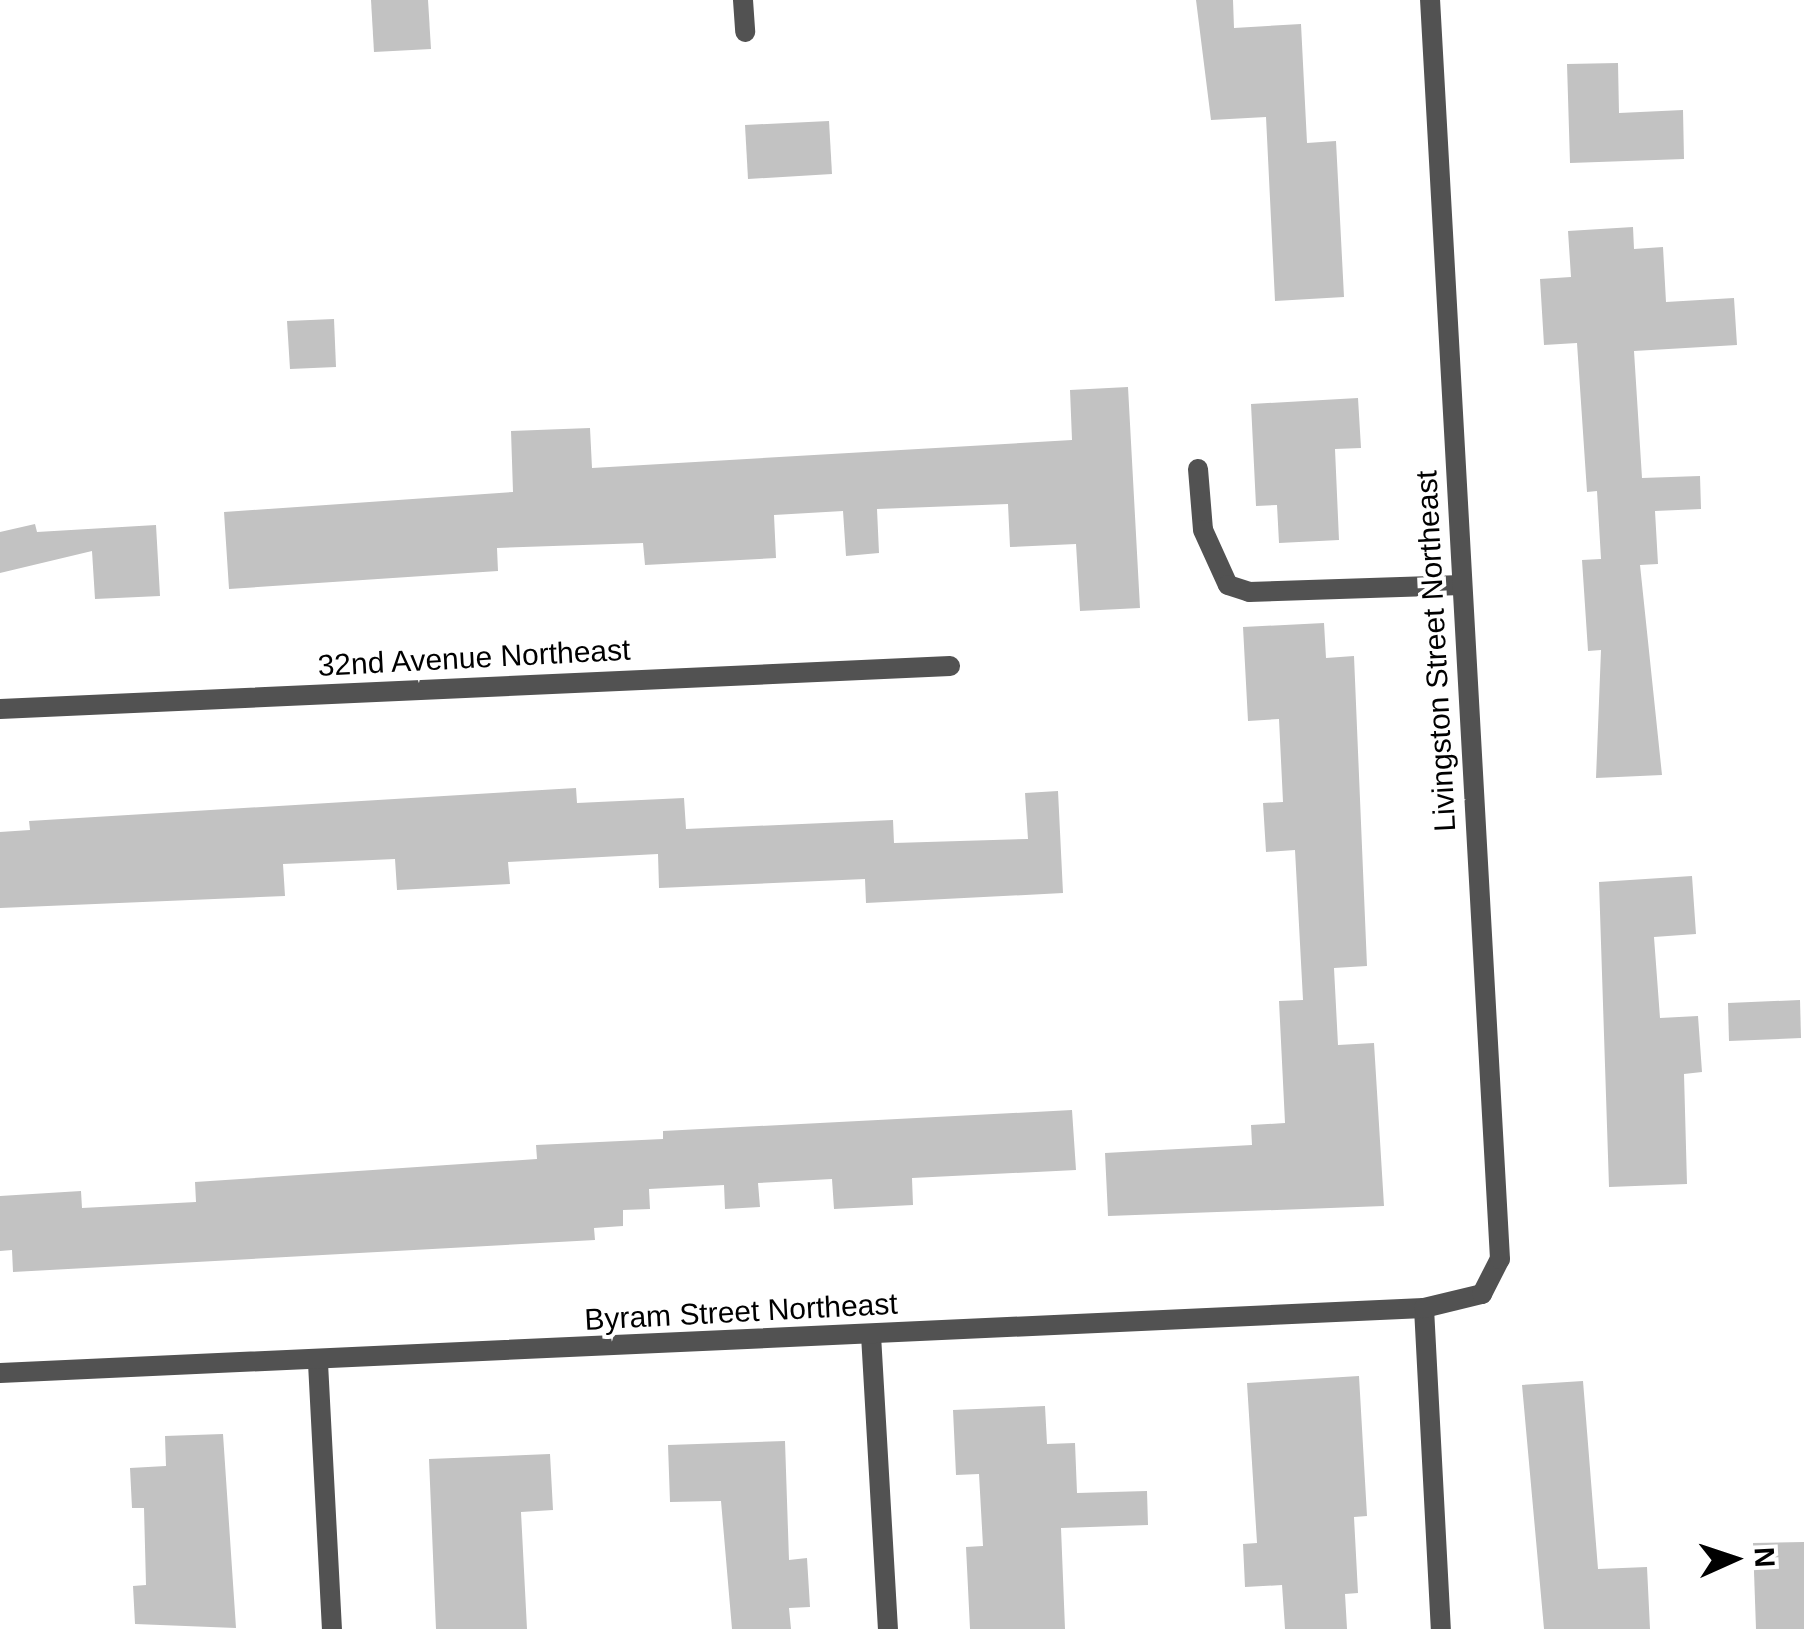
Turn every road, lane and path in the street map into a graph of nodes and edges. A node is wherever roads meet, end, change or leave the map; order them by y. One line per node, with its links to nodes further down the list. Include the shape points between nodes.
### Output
1 (743, 0): 3 (street)
2 (1430, 0): 5 (street, Livingston Street Northeast)
3 (745, 32)
4 (1198, 468): 5 (street, via 1203,530 1228,584 1249,592)
5 (1462, 585): 8 (street, Livingston Street Northeast, via 1500,1259)
6 (950, 666): 7 (street, 32nd Avenue Northeast)
7 (0, 709)
8 (1482, 1294): 9 (street, Byram Street Northeast)
9 (1424, 1308): 10 (street, Byram Street Northeast); 15 (street)
10 (871, 1335): 11 (street, Byram Street Northeast); 14 (street)
11 (318, 1363): 12 (street, Byram Street Northeast); 13 (street)
12 (0, 1372)
13 (332, 1629)
14 (888, 1629)
15 (1440, 1629)

